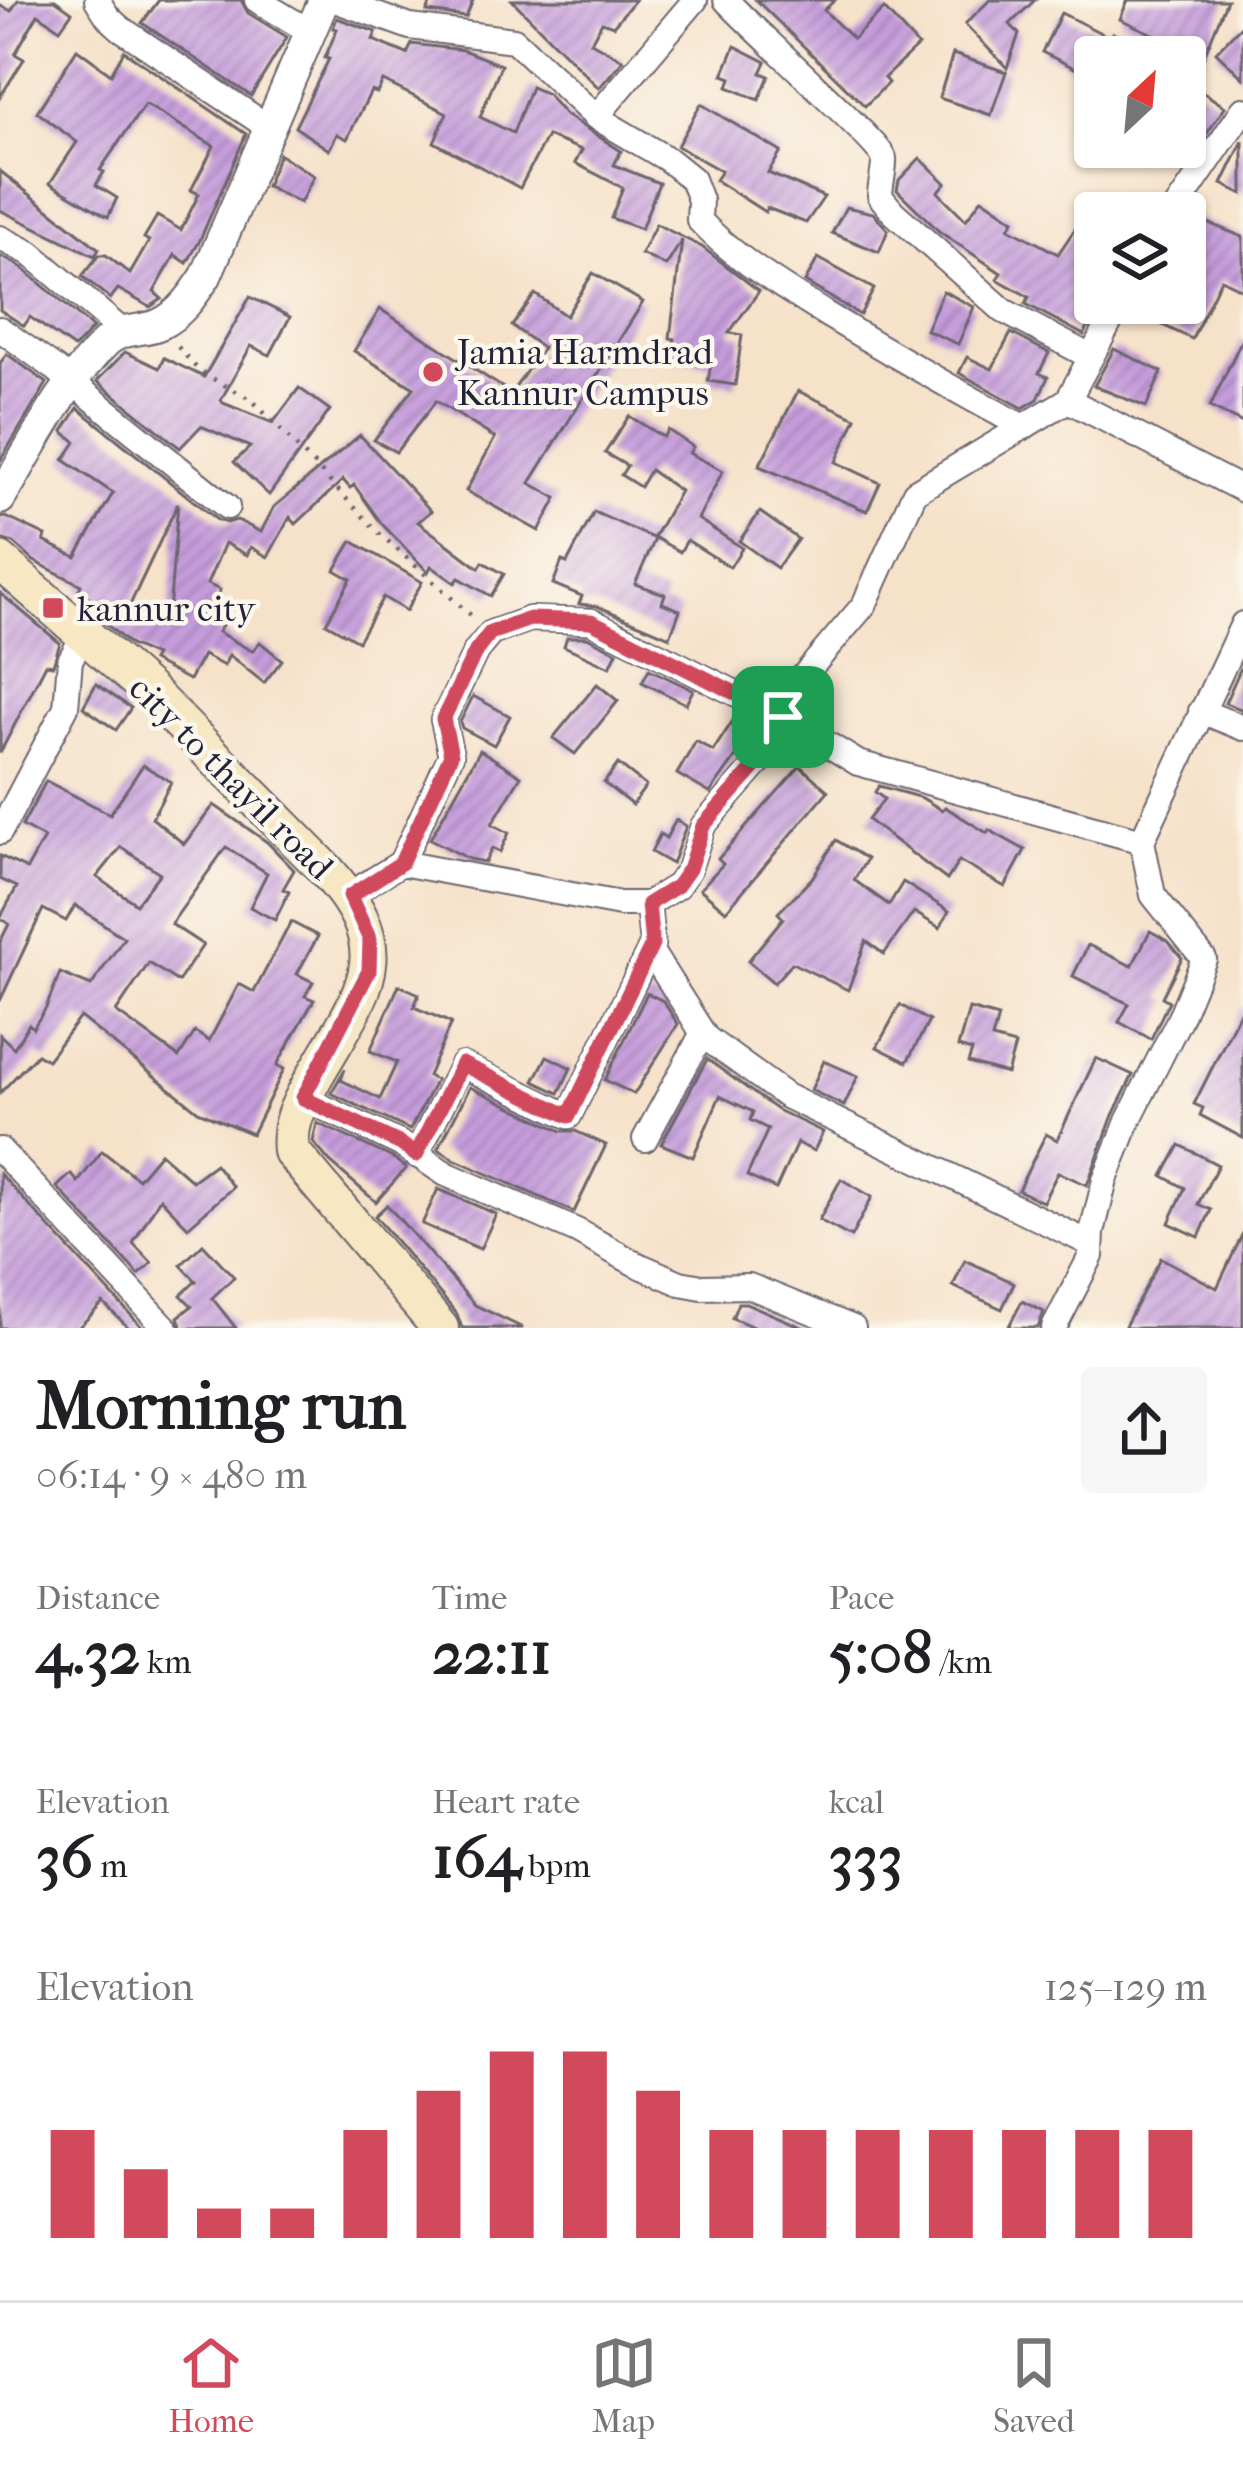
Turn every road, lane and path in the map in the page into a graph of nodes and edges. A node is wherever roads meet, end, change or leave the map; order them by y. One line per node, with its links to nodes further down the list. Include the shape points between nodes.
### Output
1 (97, 0): 10 (street, via 120,28)
2 (257, 0): 7 (street)
3 (324, 0): 7 (street)
4 (334, 0): 9 (street, via 410,27 514,40)
5 (694, 0): 9 (street)
6 (726, 0): 17 (street, via 875,141 885,157 880,196 893,212 1004,310)
7 (309, 31): 10 (street)
8 (1243, 110): 11 (street)
9 (596, 117): 20 (street, via 692,179 699,220 758,272)
10 (271, 129): 14 (street, via 206,276)
11 (1187, 192)
12 (0, 238): 16 (street, via 30,253)
13 (1108, 324): 17 (street)
14 (159, 325): 16 (street); 26 (path, via 199,370 252,400)
15 (0, 329): 18 (street)
16 (123, 332): 18 (street)
17 (1089, 356): 19 (street)
18 (73, 382): 22 (street); 23 (street)
19 (1068, 400): 20 (street); 21 (street)
20 (1024, 427): 29 (street, via 915,492 864,605 801,679)
21 (1243, 490)
22 (0, 499)
23 (227, 507)
24 (0, 561): 27 (main road, city to thayil road)
25 (1243, 624): 28 (street)
26 (490, 633): 29 (street, via 530,619 591,621); 33 (street, via 443,719 451,755)
27 (84, 634): 31 (street, via 70,660 66,707); 34 (main road, city to thayil road)
28 (1201, 711): 30 (street); 32 (street)
29 (783, 717): 32 (street, via 858,763); 35 (street, via 767,753 703,826 677,886)
30 (1243, 728)
31 (0, 832)
32 (1142, 841): 42 (street, via 1153,895 1204,959 1128,1120)
33 (401, 863): 34 (street); 35 (street)
34 (350, 896): 38 (main road, city to thayil road, via 370,940 369,971)
35 (648, 904): 36 (street)
36 (650, 950): 37 (street); 41 (street, via 569,1116 462,1064)
37 (703, 1033): 39 (street); 42 (street, via 786,1096)
38 (303, 1098): 41 (street); 44 (main road, city to thayil road, via 291,1151)
39 (645, 1139)
40 (0, 1150): 43 (street)
41 (416, 1155): 45 (street, via 680,1283 749,1286)
42 (1091, 1244): 46 (street)
43 (166, 1328)
44 (440, 1328)
45 (853, 1328)
46 (1054, 1328)

